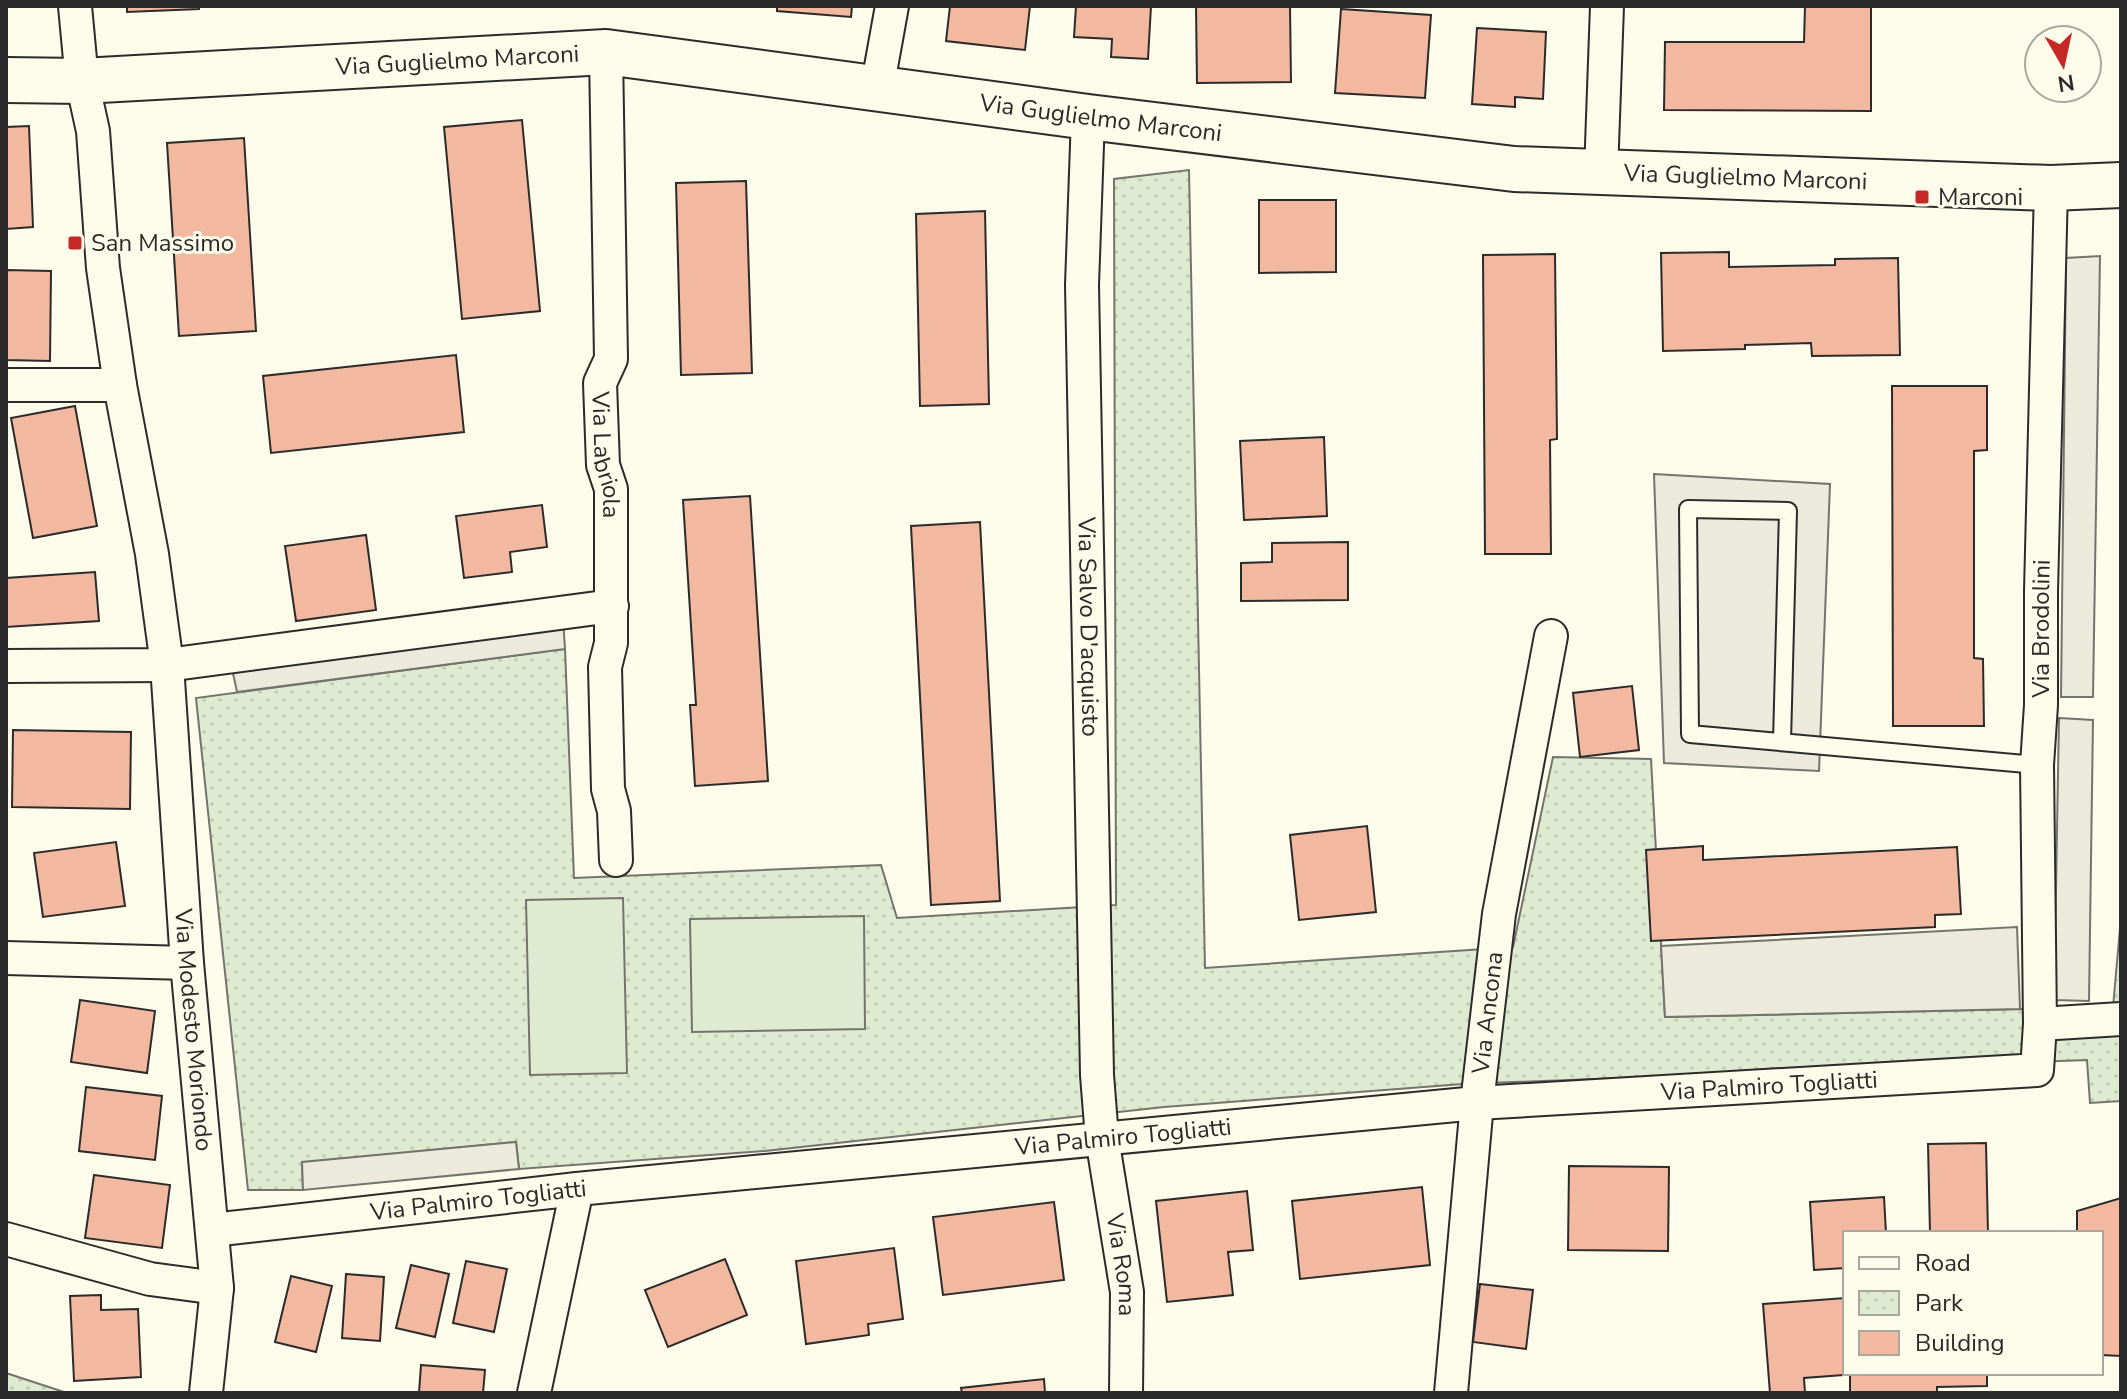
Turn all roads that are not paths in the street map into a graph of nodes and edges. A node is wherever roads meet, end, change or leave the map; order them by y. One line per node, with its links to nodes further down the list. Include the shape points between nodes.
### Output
1 (75, 6): 6 (street, Via Modesto Moriondo)
2 (892, 6): 7 (street)
3 (1607, 6): 9 (street)
4 (606, 52): 6 (street, Via Guglielmo Marconi); 7 (street, Via Guglielmo Marconi); 14 (street, Via Labriola, via 611,359 600,383 603,465 611,489)
5 (6, 80): 6 (street, Via Guglielmo Marconi)
6 (82, 81): 13 (street, Via Modesto Moriondo, via 93,131 103,268)
7 (877, 89): 8 (street, Via Guglielmo Marconi)
8 (1088, 117): 9 (street, Via Guglielmo Marconi, via 1514,169); 27 (street, Via Salvo D'acquisto, via 1082,285)
9 (1601, 173): 11 (street, Via Guglielmo Marconi)
10 (2121, 185): 11 (street, Via Guglielmo Marconi)
11 (2051, 188): 19 (street, Via Brodolini)
12 (6, 385): 13 (street)
13 (120, 385): 16 (street, Via Modesto Moriondo)
14 (612, 606): 16 (street); 20 (street, Via Labriola, via 605,682)
15 (1551, 636): 26 (street, Via Ancona, via 1499,914)
16 (167, 665): 17 (street); 22 (street, Via Modesto Moriondo)
17 (6, 666)
18 (1782, 742): 18 (lane, via 1690,734 1688,509 1788,511); 19 (lane)
19 (2037, 765): 24 (street, Via Brodolini)
20 (616, 860)
21 (6, 958): 22 (street)
22 (187, 963): 29 (street, Via Modesto Moriondo)
23 (2121, 1019): 24 (street)
24 (2040, 1024): 25 (street, Via Brodolini)
25 (2037, 1070): 26 (street, Via Palmiro Togliatti)
26 (1477, 1103): 27 (street, Via Palmiro Togliatti); 35 (street, Via Ancona)
27 (1102, 1138): 28 (street, Via Palmiro Togliatti); 34 (street, Via Roma, via 1127,1292)
28 (577, 1189): 29 (street, Via Palmiro Togliatti); 33 (street)
29 (212, 1230): 31 (street, Via Modesto Moriondo)
30 (6, 1239): 31 (street, via 150,1279)
31 (217, 1288): 32 (street, Via Modesto Moriondo)
32 (206, 1393)
33 (534, 1393)
34 (1126, 1393)
35 (1451, 1393)

